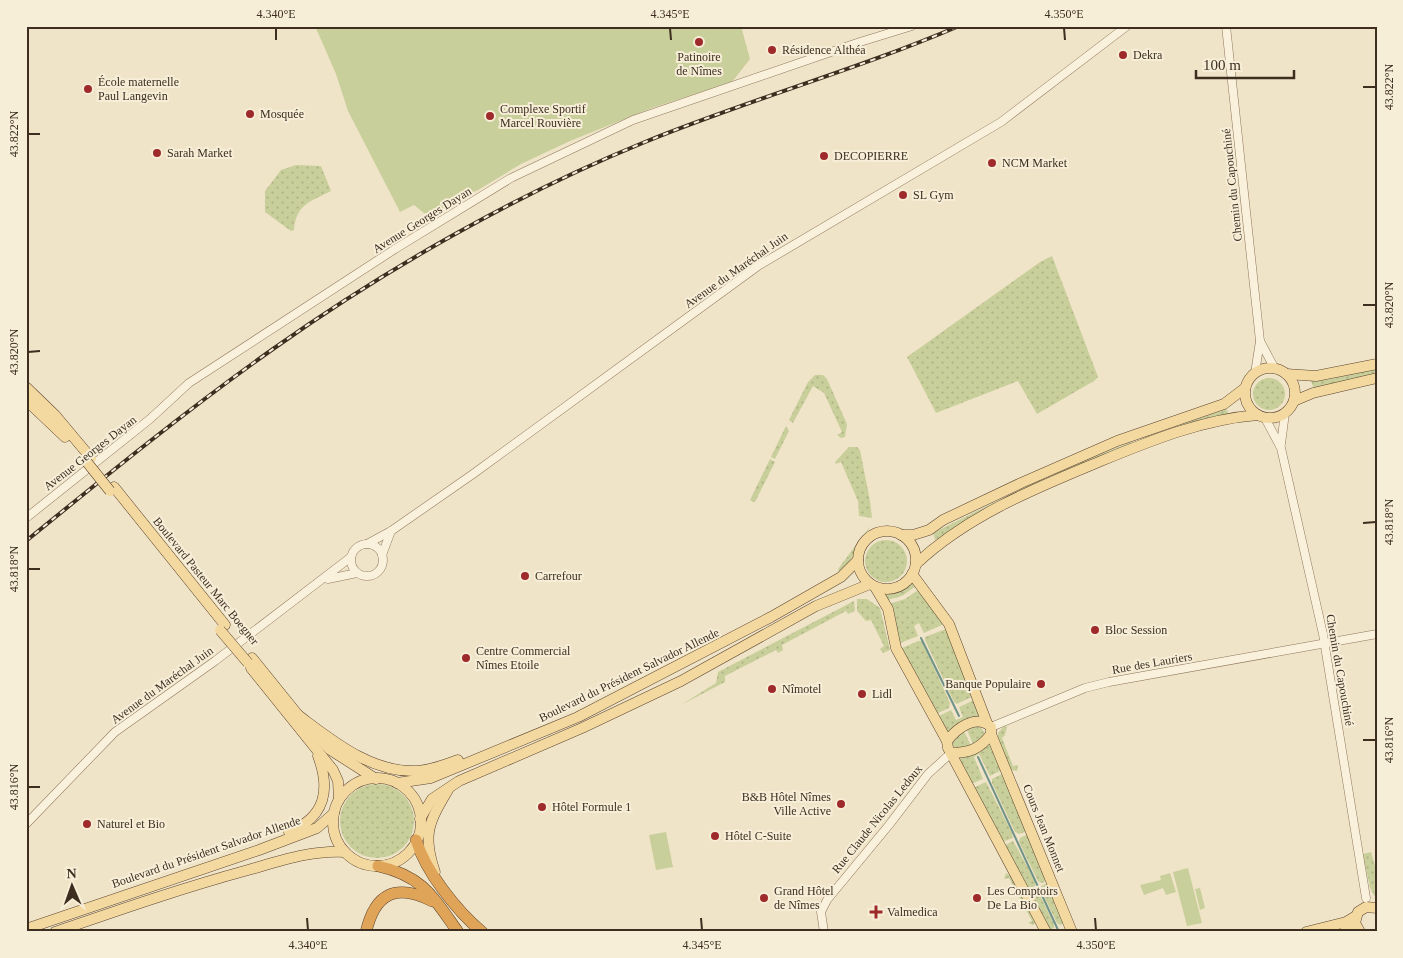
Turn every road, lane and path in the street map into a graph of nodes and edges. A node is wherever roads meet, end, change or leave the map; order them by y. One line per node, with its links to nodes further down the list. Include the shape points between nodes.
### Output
1 (912, 26): 18 (street, Avenue Georges Dayan, via 633,120 511,178 395,248 189,383 150,419)
2 (1127, 26): 19 (street, Avenue du Maréchal Juin, via 1002,122 758,266)
3 (1226, 26): 4 (street, Chemin du Capouchiné)
4 (1260, 341): 6 (street, Chemin du Capouchiné); 7 (street, Chemin du Capouchiné)
5 (1377, 364): 8 (main road, via 1316,376)
6 (1275, 369): 7 (main road, via 1265,368); 8 (main road)
7 (1256, 372): 11 (main road)
8 (1286, 374): 13 (main road, via 1294,386)
9 (1377, 378): 13 (main road, via 1313,392)
10 (26, 388): 17 (main road, Boulevard Pasteur Marc Boegner, via 55,415)
11 (1245, 388): 15 (main road, via 1245,399 1250,408); 20 (main road, via 1224,404 1117,441 1012,486 929,530)
12 (26, 400): 17 (main road, Boulevard Pasteur Marc Boegner)
13 (1294, 401): 14 (main road)
14 (1285, 413): 15 (main road, via 1275,418); 16 (street, Chemin du Capouchiné)
15 (1262, 417): 16 (street, Chemin du Capouchiné); 25 (main road, via 1237,416 1209,422 1069,474 964,525 940,541)
16 (1281, 448): 30 (street, Chemin du Capouchiné)
17 (88, 460): 31 (main road, Boulevard Pasteur Marc Boegner, bridge)
18 (26, 518)
19 (391, 532): 21 (street, Avenue du Maréchal Juin); 22 (street)
20 (901, 535): 24 (main road, via 886,532 873,535 863,545); 25 (main road, via 913,547)
21 (367, 544): 22 (street, via 376,547); 23 (street, via 358,546)
22 (382, 555): 26 (street, via 381,567 374,574 364,576)
23 (351, 557): 26 (street); 27 (street, Avenue du Maréchal Juin)
24 (858, 560): 28 (main road, via 859,569); 33 (main road, Boulevard du Président Salvador Allende, via 841,577 771,617)
25 (914, 569): 28 (main road, via 906,582 896,588); 34 (main road, Cours Jean Monnet, via 949,624)
26 (357, 573): 27 (street, Avenue du Maréchal Juin)
27 (324, 580): 44 (street, Avenue du Maréchal Juin, via 115,732)
28 (873, 585): 35 (main road, via 888,609 896,648); 40 (main road, Boulevard du Président Salvador Allende, via 816,606 681,681)
29 (1377, 634): 30 (street, Rue des Lauriers)
30 (1324, 644): 34 (street, Rue des Lauriers, via 1085,688); 50 (street, Chemin du Capouchiné)
31 (250, 661): 32 (main road, Boulevard Pasteur Marc Boegner); 36 (main road, Boulevard Pasteur Marc Boegner)
32 (298, 715): 33 (main road, via 353,754 401,771 419,771 474,755); 38 (main road, Boulevard Pasteur Marc Boegner, via 329,749)
33 (578, 717): 39 (main road, Boulevard du Président Salvador Allende, via 431,778)
34 (990, 728): 35 (main road, via 963,725); 37 (main road, via 981,746 970,752); 61 (main road, Cours Jean Monnet)
35 (947, 741): 37 (main road)
36 (316, 751): 41 (main road, Boulevard Pasteur Marc Boegner, via 333,770 338,781); 46 (main road, via 326,784 319,809 298,828 272,839)
37 (951, 753): 59 (street, Rue Claude Nicolas Ledoux, via 928,774 827,900 821,912); 60 (main road)
38 (376, 779): 39 (main road); 41 (main road, via 355,785)
39 (397, 783): 43 (main road, via 414,799)
40 (451, 785): 43 (main road, Boulevard du Président Salvador Allende, via 432,799); 49 (main road, via 435,810 428,837 429,855)
41 (339, 800): 42 (main road)
42 (334, 814): 46 (main road, Boulevard du Président Salvador Allende, via 317,828); 47 (main road, via 337,841)
43 (420, 820): 45 (main road)
44 (26, 824)
45 (416, 840): 48 (main road, via 408,853 398,860); 49 (highway, via 422,858)
46 (259, 850): 54 (main road, Boulevard du Président Salvador Allende)
47 (345, 852): 48 (main road, via 357,861); 55 (main road, via 298,856 199,883)
48 (378, 866): 51 (highway, via 410,876)
49 (438, 880): 58 (highway)
50 (1366, 898): 52 (street); 53 (street)
51 (438, 904): 56 (highway, via 415,893 391,894 372,910); 57 (highway)
52 (1375, 908): 53 (main road)
53 (1358, 921): 62 (main road); 63 (main road)
54 (26, 928)
55 (55, 932)
56 (366, 932)
57 (458, 932)
58 (482, 932)
59 (824, 932)
60 (1046, 932)
61 (1072, 932)
62 (1306, 932)
63 (1344, 932)

